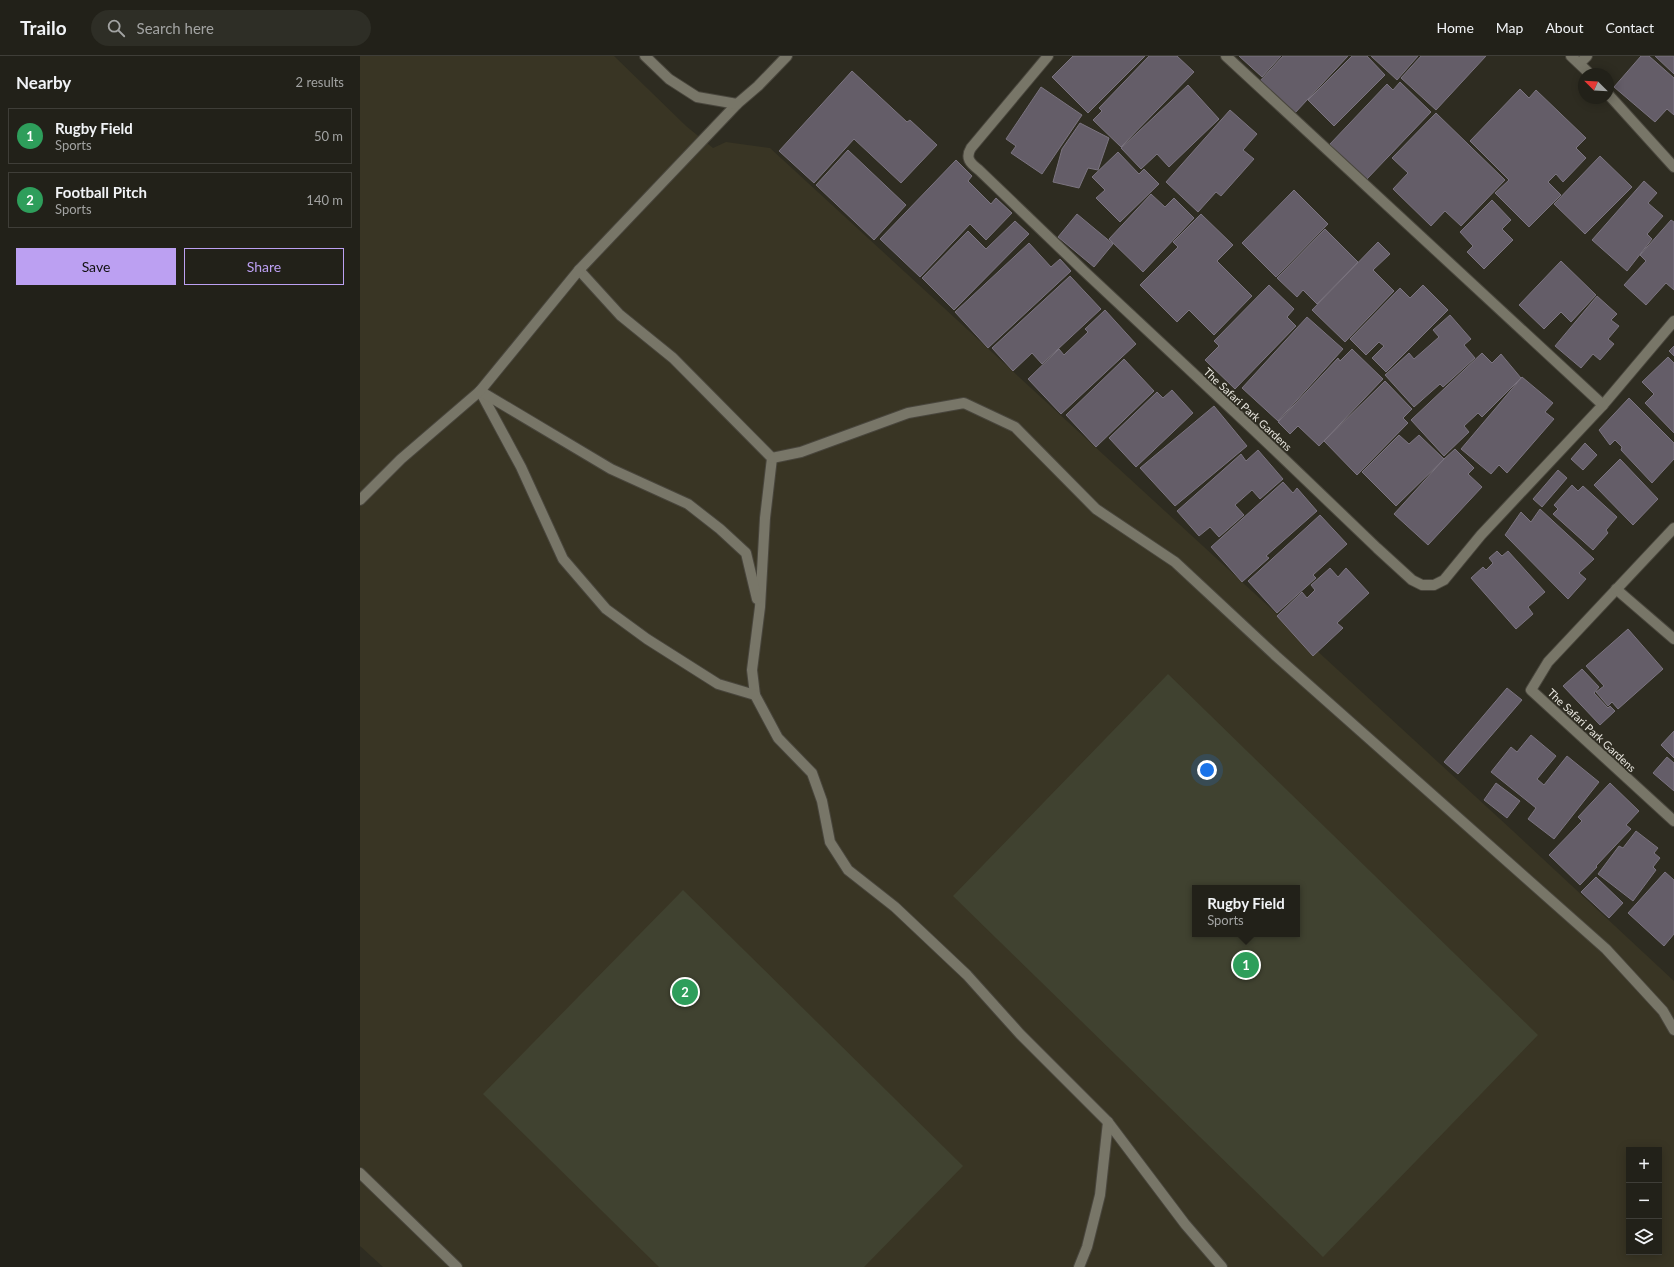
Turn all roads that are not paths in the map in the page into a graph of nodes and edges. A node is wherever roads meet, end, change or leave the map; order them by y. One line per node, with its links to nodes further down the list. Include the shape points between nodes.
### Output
1 (645, 56): 8 (street, via 670,79 697,96)
2 (787, 56): 8 (street)
3 (1048, 56): 13 (street, The Safari Park Gardens, via 976,140 968,153 968,159 1084,272 1412,580 1422,585 1434,585 1444,580 1482,535)
4 (1226, 56): 13 (street)
5 (1571, 56): 6 (street)
6 (1584, 60)
7 (1614, 101): 9 (street)
8 (737, 104): 10 (street)
9 (1674, 167)
10 (579, 270): 12 (street); 14 (street, via 620,315 674,358)
11 (1674, 321): 13 (street, The Safari Park Gardens)
12 (480, 391): 15 (street, via 401,459); 18 (street, via 611,469 688,504 746,553); 20 (street, via 521,467 563,559 606,609 647,639 718,684)
13 (1603, 405)
14 (772, 458): 18 (street, via 765,518); 22 (street, via 808,450 908,413 964,403 1015,427 1096,508 1175,562 1276,656 1606,949 1663,1011)
15 (360, 500)
16 (1674, 528): 17 (street, The Safari Park Gardens)
17 (1616, 590): 19 (street); 21 (street, The Safari Park Gardens, via 1548,662 1531,690)
18 (760, 607): 20 (street, via 752,670)
19 (1674, 639)
20 (755, 695): 23 (street, via 778,738 812,773 822,801 830,842 848,870 896,908 967,975 1020,1034)
21 (1674, 820)
22 (1674, 1030)
23 (1108, 1122): 26 (street, via 1100,1195 1087,1247); 27 (street, via 1185,1224)
24 (360, 1173): 25 (street)
25 (456, 1267)
26 (1078, 1267)
27 (1222, 1267)

